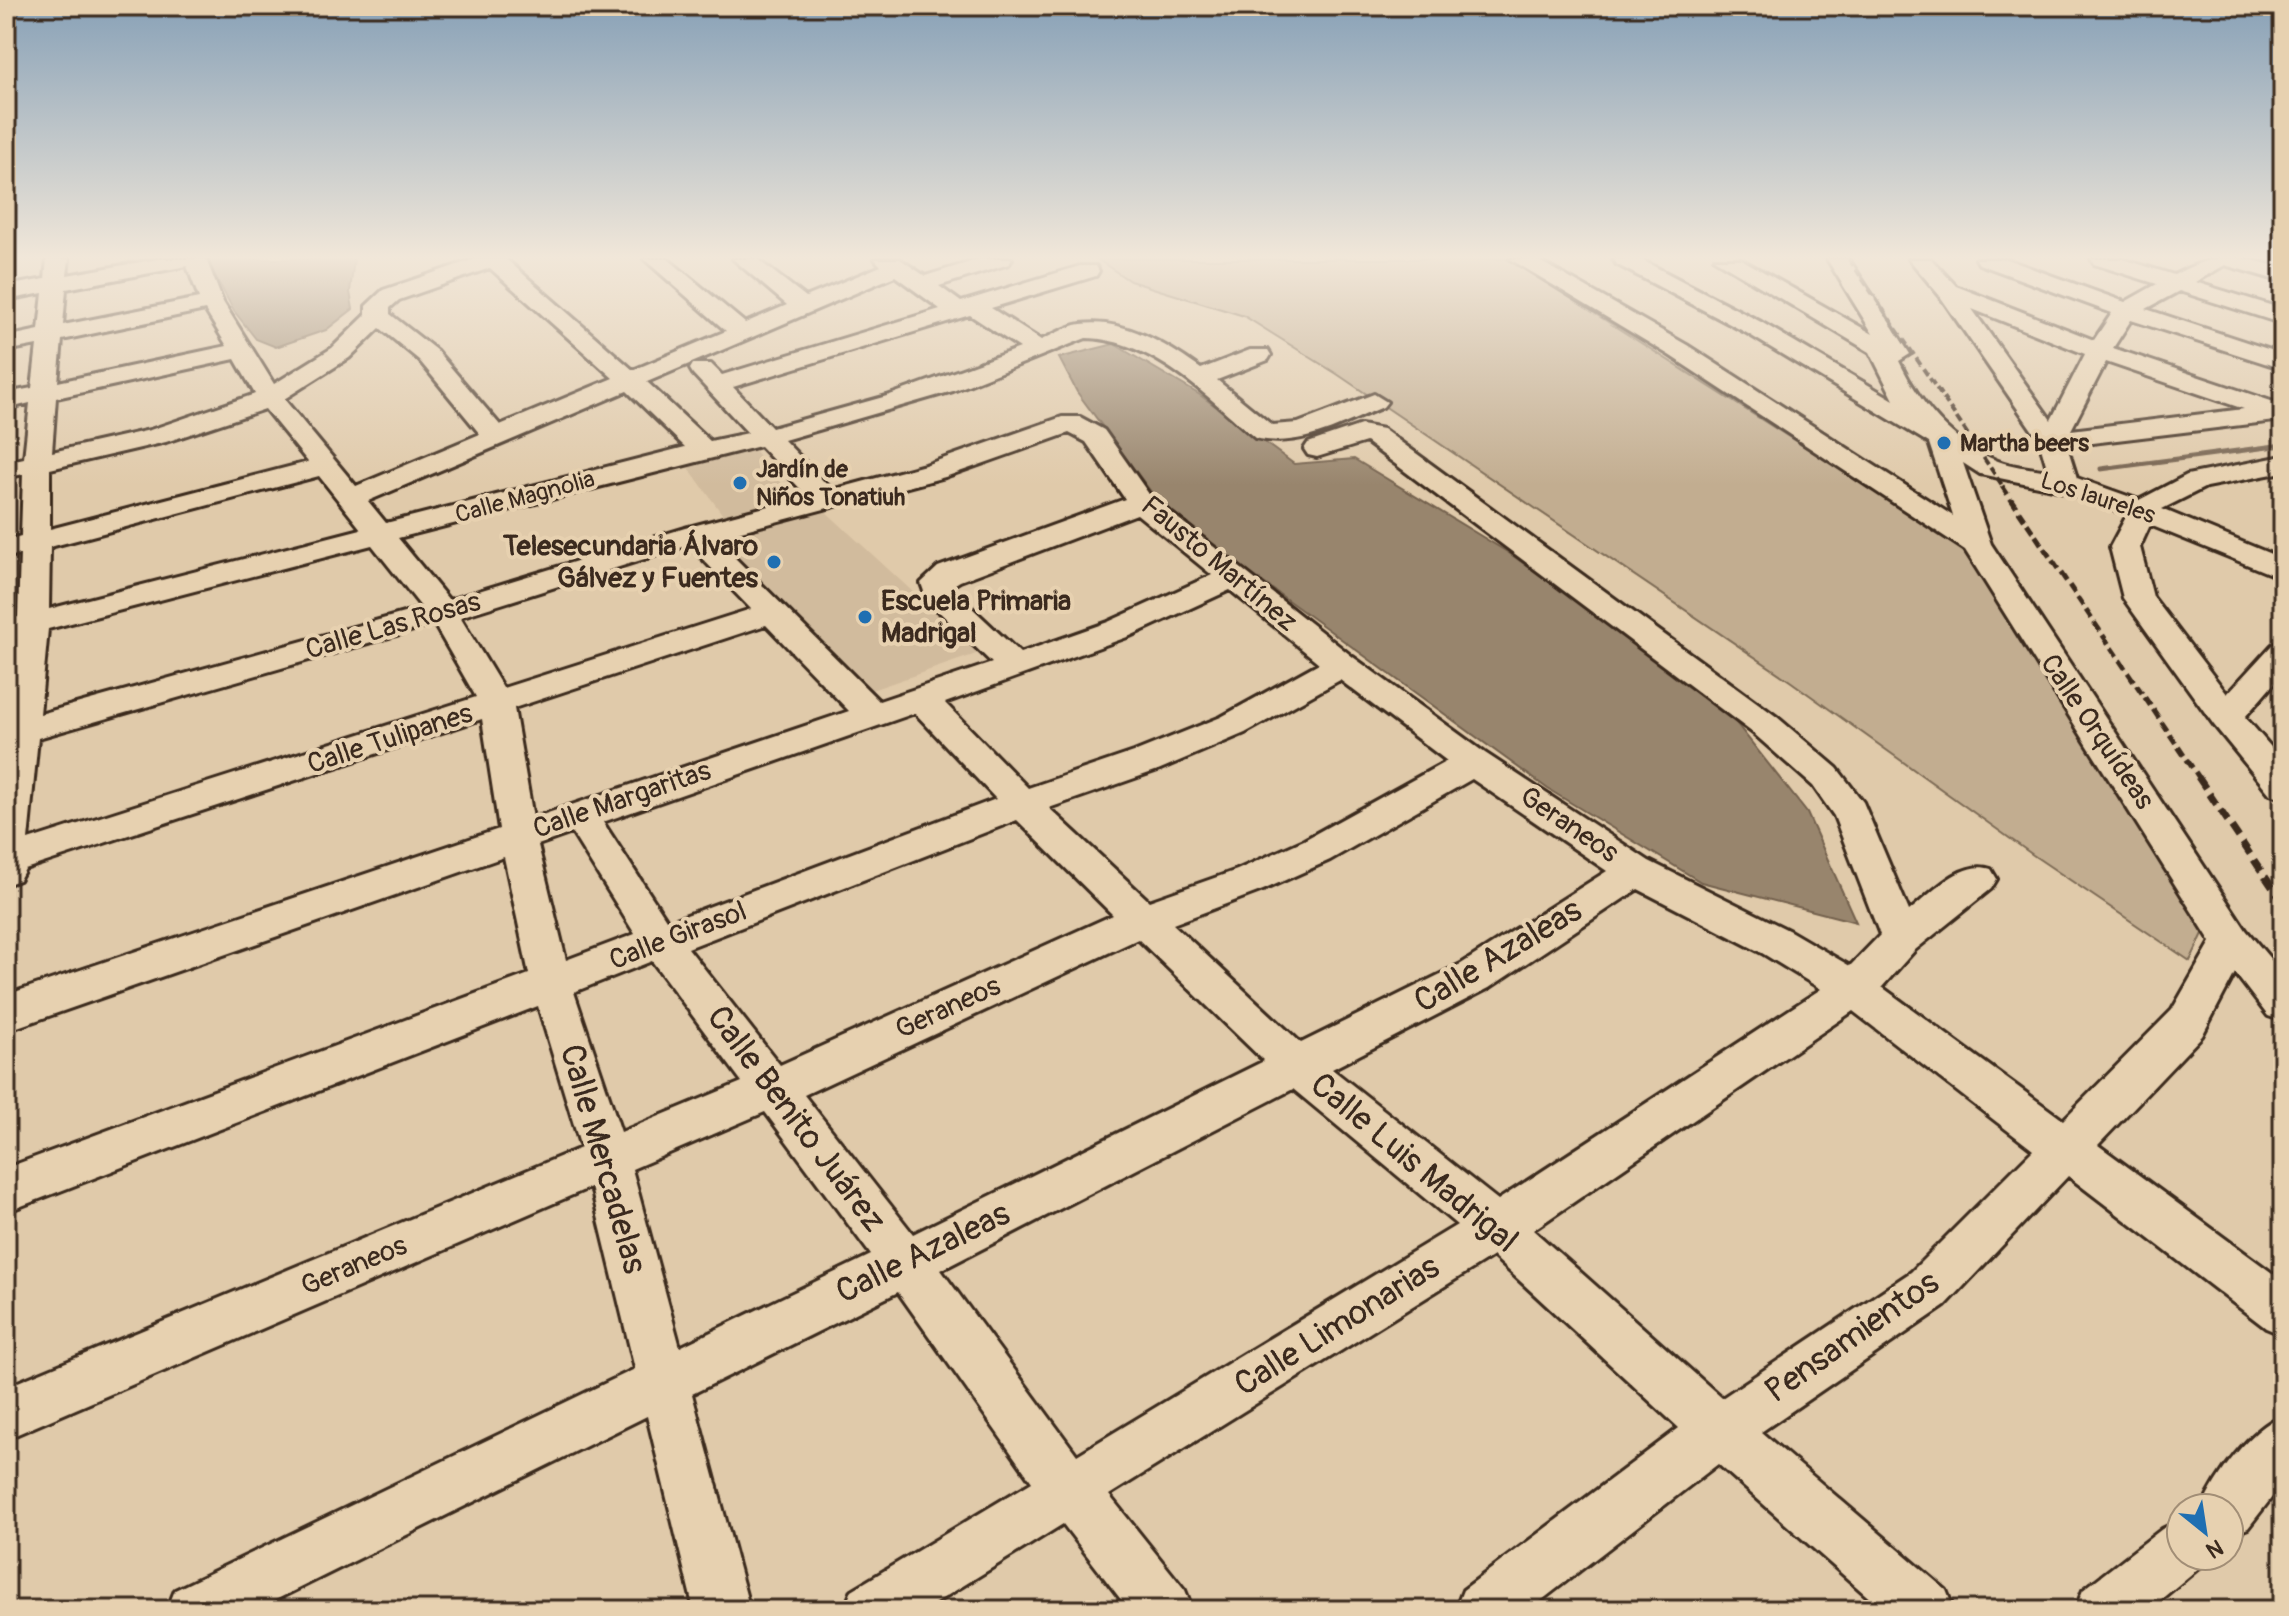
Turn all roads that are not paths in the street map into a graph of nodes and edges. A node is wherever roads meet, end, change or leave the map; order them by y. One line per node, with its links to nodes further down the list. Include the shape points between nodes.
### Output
1 (233, 334): 21 (street)
2 (362, 334): 33 (street, via 330,363)
3 (407, 334): 39 (street)
4 (579, 334): 28 (street)
5 (736, 334): 25 (street)
6 (879, 334): 30 (street)
7 (1011, 334): 22 (street)
8 (1075, 334): 22 (street, Calle Magnolia)
9 (1126, 334): 29 (street, Calle Magnolia)
10 (1651, 334): 23 (street)
11 (1727, 334): 23 (street)
12 (1765, 334): 42 (street, Los laureles)
13 (1858, 334): 42 (street, via 1880,348 1901,392)
14 (1885, 334): 44 (street)
15 (1978, 334): 41 (street)
16 (2057, 334): 24 (street)
17 (2110, 334): 24 (street)
18 (2198, 334): 27 (street)
19 (52, 335): 20 (street); 31 (street)
20 (6, 344)
21 (243, 350): 31 (street); 33 (street)
22 (1039, 350): 40 (street, Calle Magnolia)
23 (1678, 350): 56 (street)
24 (2099, 351): 32 (street); 36 (street)
25 (689, 355): 28 (street); 30 (street)
26 (1259, 355): 29 (street)
27 (2283, 362)
28 (629, 379): 39 (street); 43 (street)
29 (1198, 379): 38 (street, Calle Magnolia, via 1264,432)
30 (715, 385): 40 (street)
31 (46, 392): 34 (street); 45 (street)
32 (2078, 398): 37 (street); 41 (street)
33 (271, 399): 45 (street, via 235,415); 47 (street)
34 (6, 401)
35 (1374, 402): 38 (street, via 1291,433)
36 (2282, 412): 37 (street)
37 (2167, 427): 41 (street)
38 (1274, 434): 81 (street, Calle Magnolia, via 1300,453 1361,433 1374,435 1765,725 1825,777 1850,811)
39 (496, 437): 51 (street)
40 (769, 438): 43 (street, Calle Magnolia); 50 (street)
41 (2052, 440): 49 (street)
42 (1943, 443): 44 (street, Los laureles); 56 (street, Calle Orquídeas)
43 (704, 450): 55 (street, Calle Magnolia)
44 (1979, 460): 49 (street, Los laureles, via 1990,468)
45 (37, 463): 48 (street); 57 (street)
46 (2283, 464): 53 (street, via 2195,483 2167,494)
47 (322, 467): 51 (street); 57 (street)
48 (6, 470)
49 (2065, 483): 53 (street, Los laureles)
50 (824, 498): 52 (street, Fausto Martínez, via 935,471 1071,423 1095,436); 54 (street, Calle Las Rosas)
51 (349, 499): 55 (street)
52 (1141, 503): 59 (street, Fausto Martínez); 65 (street, via 936,583 938,593)
53 (2145, 512): 58 (street, Los laureles); 69 (street, via 2125,547 2138,598)
54 (695, 534): 60 (street, Calle Las Rosas); 61 (street)
55 (378, 536): 60 (street); 62 (street, Calle Magnolia)
56 (1976, 544): 82 (street, Calle Orquídeas)
57 (20, 546): 62 (street)
58 (2283, 570)
59 (1234, 577): 64 (street, Fausto Martínez); 65 (street, Calle Margaritas, via 1119,629)
60 (442, 612): 67 (street); 70 (street, Calle Las Rosas)
61 (772, 613): 67 (street, Calle Tulipanes); 68 (street)
62 (19, 627): 70 (street)
63 (2283, 652): 69 (street)
64 (1342, 665): 71 (street, Fausto Martínez); 73 (street, Calle Girasol, via 1233,725)
65 (1015, 667): 66 (street, Calle Margaritas)
66 (920, 698): 68 (street, Calle Margaritas); 73 (street, Calle Luis Madrigal)
67 (497, 705): 75 (street, Calle Mercadelas); 76 (street, Calle Tulipanes)
68 (871, 714): 74 (street, Calle Margaritas)
69 (2226, 717): 72 (street)
70 (15, 733): 76 (street)
71 (1473, 762): 78 (street, Geraneos); 80 (street, Geraneos, via 1317,850)
72 (2283, 785)
73 (1022, 804): 80 (street, Calle Luis Madrigal); 83 (street, Calle Girasol)
74 (579, 814): 75 (street, Calle Margaritas); 83 (street, Calle Benito Juárez)
75 (518, 837): 84 (street, Calle Mercadelas); 87 (street, Calle Margaritas)
76 (6, 860): 77 (street)
77 (6, 870)
78 (1636, 871): 85 (street, Geraneos, via 1776,942); 88 (street, Calle Azaleas, via 1475,976)
79 (1978, 879): 81 (street, Calle Limonarias)
80 (1142, 919): 88 (street, Calle Luis Madrigal); 89 (street, Geraneos)
81 (1901, 939): 85 (street, Calle Limonarias)
82 (2232, 941): 86 (street, Calle Orquídeas); 90 (street, Pensamientos, via 2187,1023)
83 (661, 943): 84 (street, Calle Girasol); 89 (street, Calle Benito Juárez)
84 (551, 983): 91 (street, Calle Mercadelas); 92 (street, Calle Girasol)
85 (1854, 989): 90 (street, Geraneos); 93 (street, Calle Limonarias)
86 (2283, 1004)
87 (6, 1013)
88 (1297, 1066): 93 (street, Calle Luis Madrigal); 94 (street, Calle Azaleas)
89 (772, 1089): 91 (street, Geraneos); 94 (street, Calle Benito Juárez)
90 (2067, 1146): 95 (street, Geraneos); 98 (street, Pensamientos, via 1928,1289)
91 (607, 1159): 96 (street, Calle Mercadelas); 97 (street, Geraneos)
92 (6, 1190)
93 (1496, 1228): 98 (street, Calle Luis Madrigal); 100 (street, Calle Limonarias)
94 (906, 1263): 96 (street, Calle Azaleas); 100 (street, Calle Benito Juárez)
95 (2283, 1311)
96 (664, 1379): 103 (street, Calle Azaleas); 104 (street, Calle Mercadelas)
97 (6, 1413)
98 (1719, 1430): 107 (street, Pensamientos); 108 (street, Calle Luis Madrigal)
99 (2283, 1441): 101 (street)
100 (1070, 1490): 105 (street, Calle Limonarias); 106 (street, Calle Benito Juárez)
101 (2242, 1492)
102 (2165, 1561): 109 (street)
103 (195, 1610)
104 (722, 1610)
105 (872, 1610)
106 (1165, 1610)
107 (1483, 1610)
108 (1926, 1610)
109 (2103, 1610)

